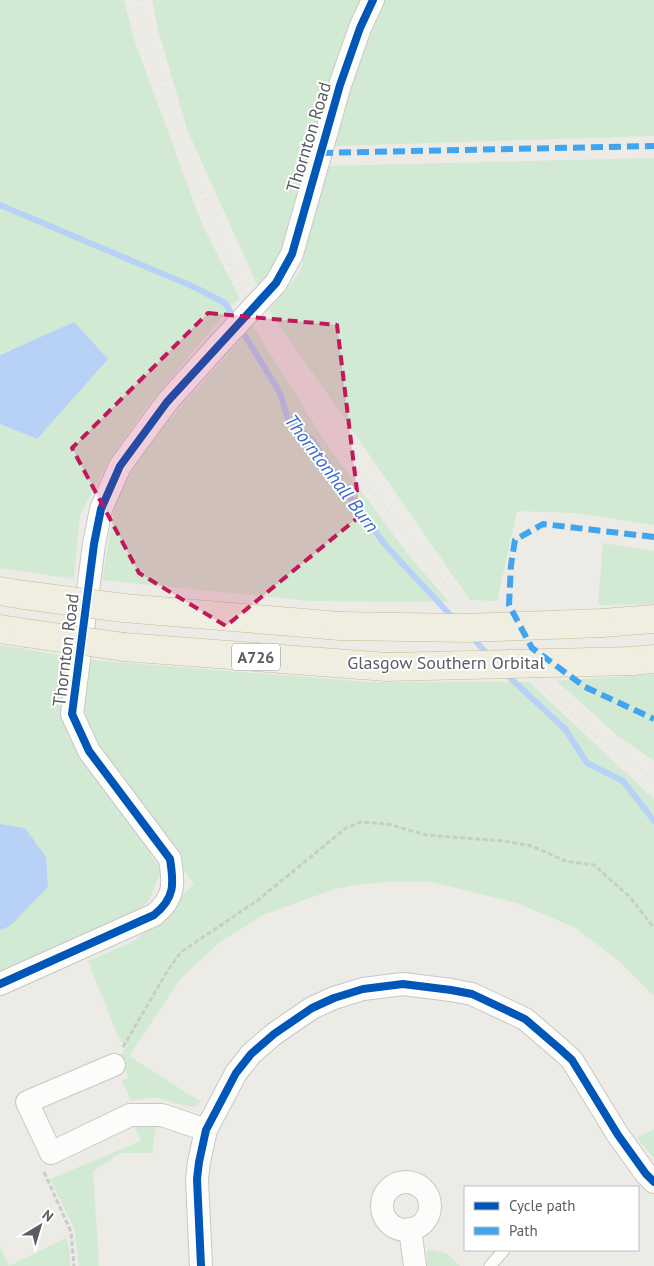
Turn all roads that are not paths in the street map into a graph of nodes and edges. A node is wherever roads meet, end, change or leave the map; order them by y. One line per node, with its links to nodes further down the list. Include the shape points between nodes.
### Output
1 (373, 0): 6 (street, Thornton Road, bridge, via 340,84 292,254 276,283 167,402 120,466 100,509 72,714 90,751 170,859 174,881 172,891 154,915)
2 (12, 593): 3 (highway, Glasgow Southern Orbital / A726, bridge, via 123,608 340,626 466,628)
3 (654, 619)
4 (13, 631): 5 (highway, Glasgow Southern Orbital / A726, bridge, via 124,647 387,667)
5 (643, 660)
6 (0, 984)
7 (114, 1065): 8 (street, via 27,1102 51,1153 130,1114 162,1115)
8 (206, 1130): 9 (street, via 236,1073 274,1034 312,1008 334,998 363,989 407,985 472,994 525,1019 572,1060 618,1135); 12 (street, via 197,1179)
9 (654, 1182)
10 (410, 1229): 13 (street)
11 (503, 1251): 14 (lane)
12 (200, 1266)
13 (415, 1266)
14 (490, 1266)

